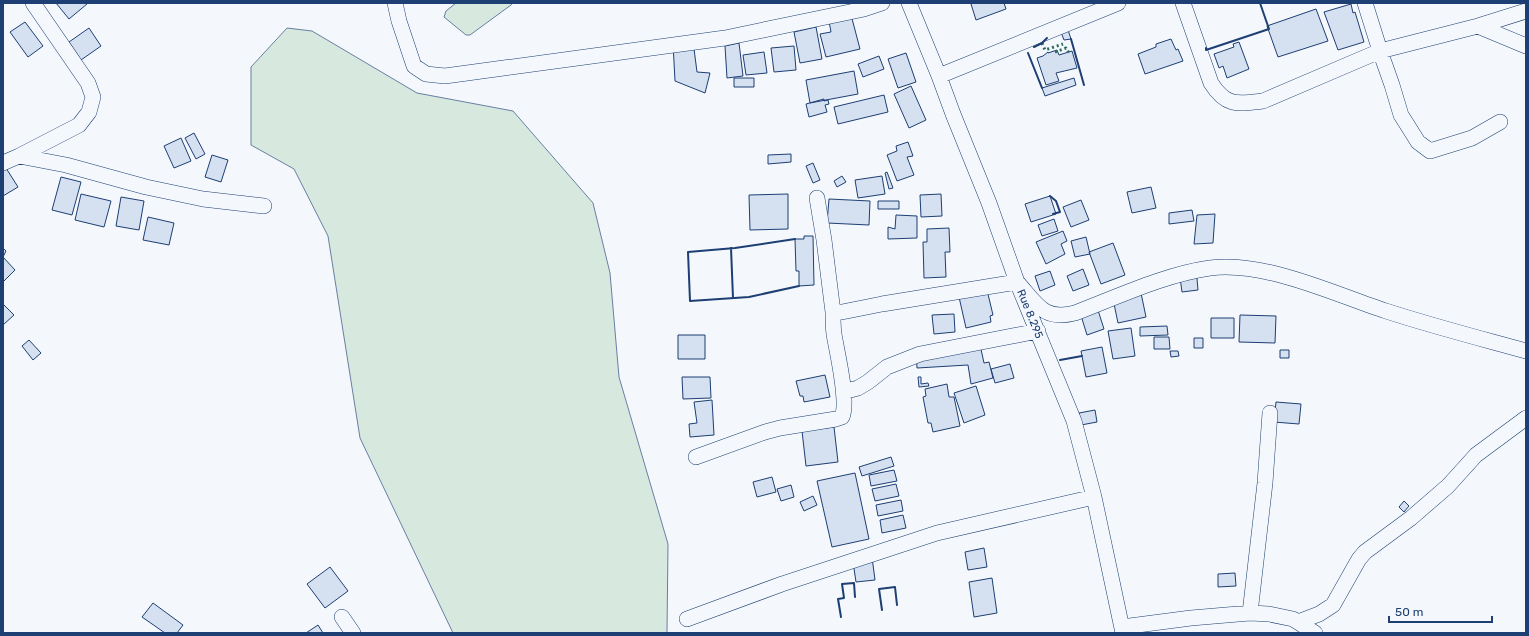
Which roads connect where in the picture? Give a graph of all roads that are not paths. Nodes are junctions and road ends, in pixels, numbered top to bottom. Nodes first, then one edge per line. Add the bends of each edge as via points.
1 (33, 3) edge
2 (395, 3) edge
3 (882, 3) edge
4 (909, 3) edge
5 (1118, 3) edge
6 (1183, 3) edge
7 (1365, 3) edge
8 (1526, 11) edge
9 (1478, 26) junction
10 (1526, 46) edge
11 (1380, 51) junction
12 (939, 76) junction
13 (1500, 122) dead end
14 (19, 156) junction
15 (3, 163) edge
16 (817, 198) dead end
17 (264, 206) dead end
18 (1017, 282) junction
19 (833, 312) junction
20 (1038, 331) junction
21 (1526, 351) edge
22 (843, 392) junction
23 (1270, 413) dead end
24 (1526, 418) edge
25 (696, 457) dead end
26 (1094, 497) junction
27 (1250, 613) junction
28 (342, 617) dead end
29 (687, 619) dead end
30 (1298, 622) junction
31 (1123, 630) edge
32 (353, 633) edge
33 (1315, 633) edge

1 - 14 street via 88,83 93,97 89,112 79,125
2 - 3 street via 414,66 426,74 445,76 725,38
4 - 12 street, Rue 8.295
5 - 12 street
6 - 11 street via 1211,83 1218,94 1230,101 1244,103 1263,100
7 - 11 street
8 - 9 street
9 - 10 street
9 - 11 street
11 - 13 street via 1401,115 1418,142 1430,151 1472,138
12 - 18 street, Rue 8.295 via 989,202
14 - 15 street
14 - 17 street via 203,199
16 - 19 street
18 - 19 street
18 - 20 street, Rue 8.295
18 - 21 street via 1044,311 1063,316 1182,273 1212,268 1247,268 1284,276 1386,311
19 - 22 street
20 - 22 street via 920,354 887,367 858,388
20 - 26 street, Rue 8.295 via 1074,421
22 - 25 street via 842,417 765,432
23 - 27 street
24 - 30 street via 1476,455 1442,491 1365,552 1333,605
26 - 29 street via 937,533 782,584
26 - 31 street, Rue 8.295
27 - 30 street via 1269,614
27 - 31 street via 1191,618
28 - 32 street
30 - 33 street

